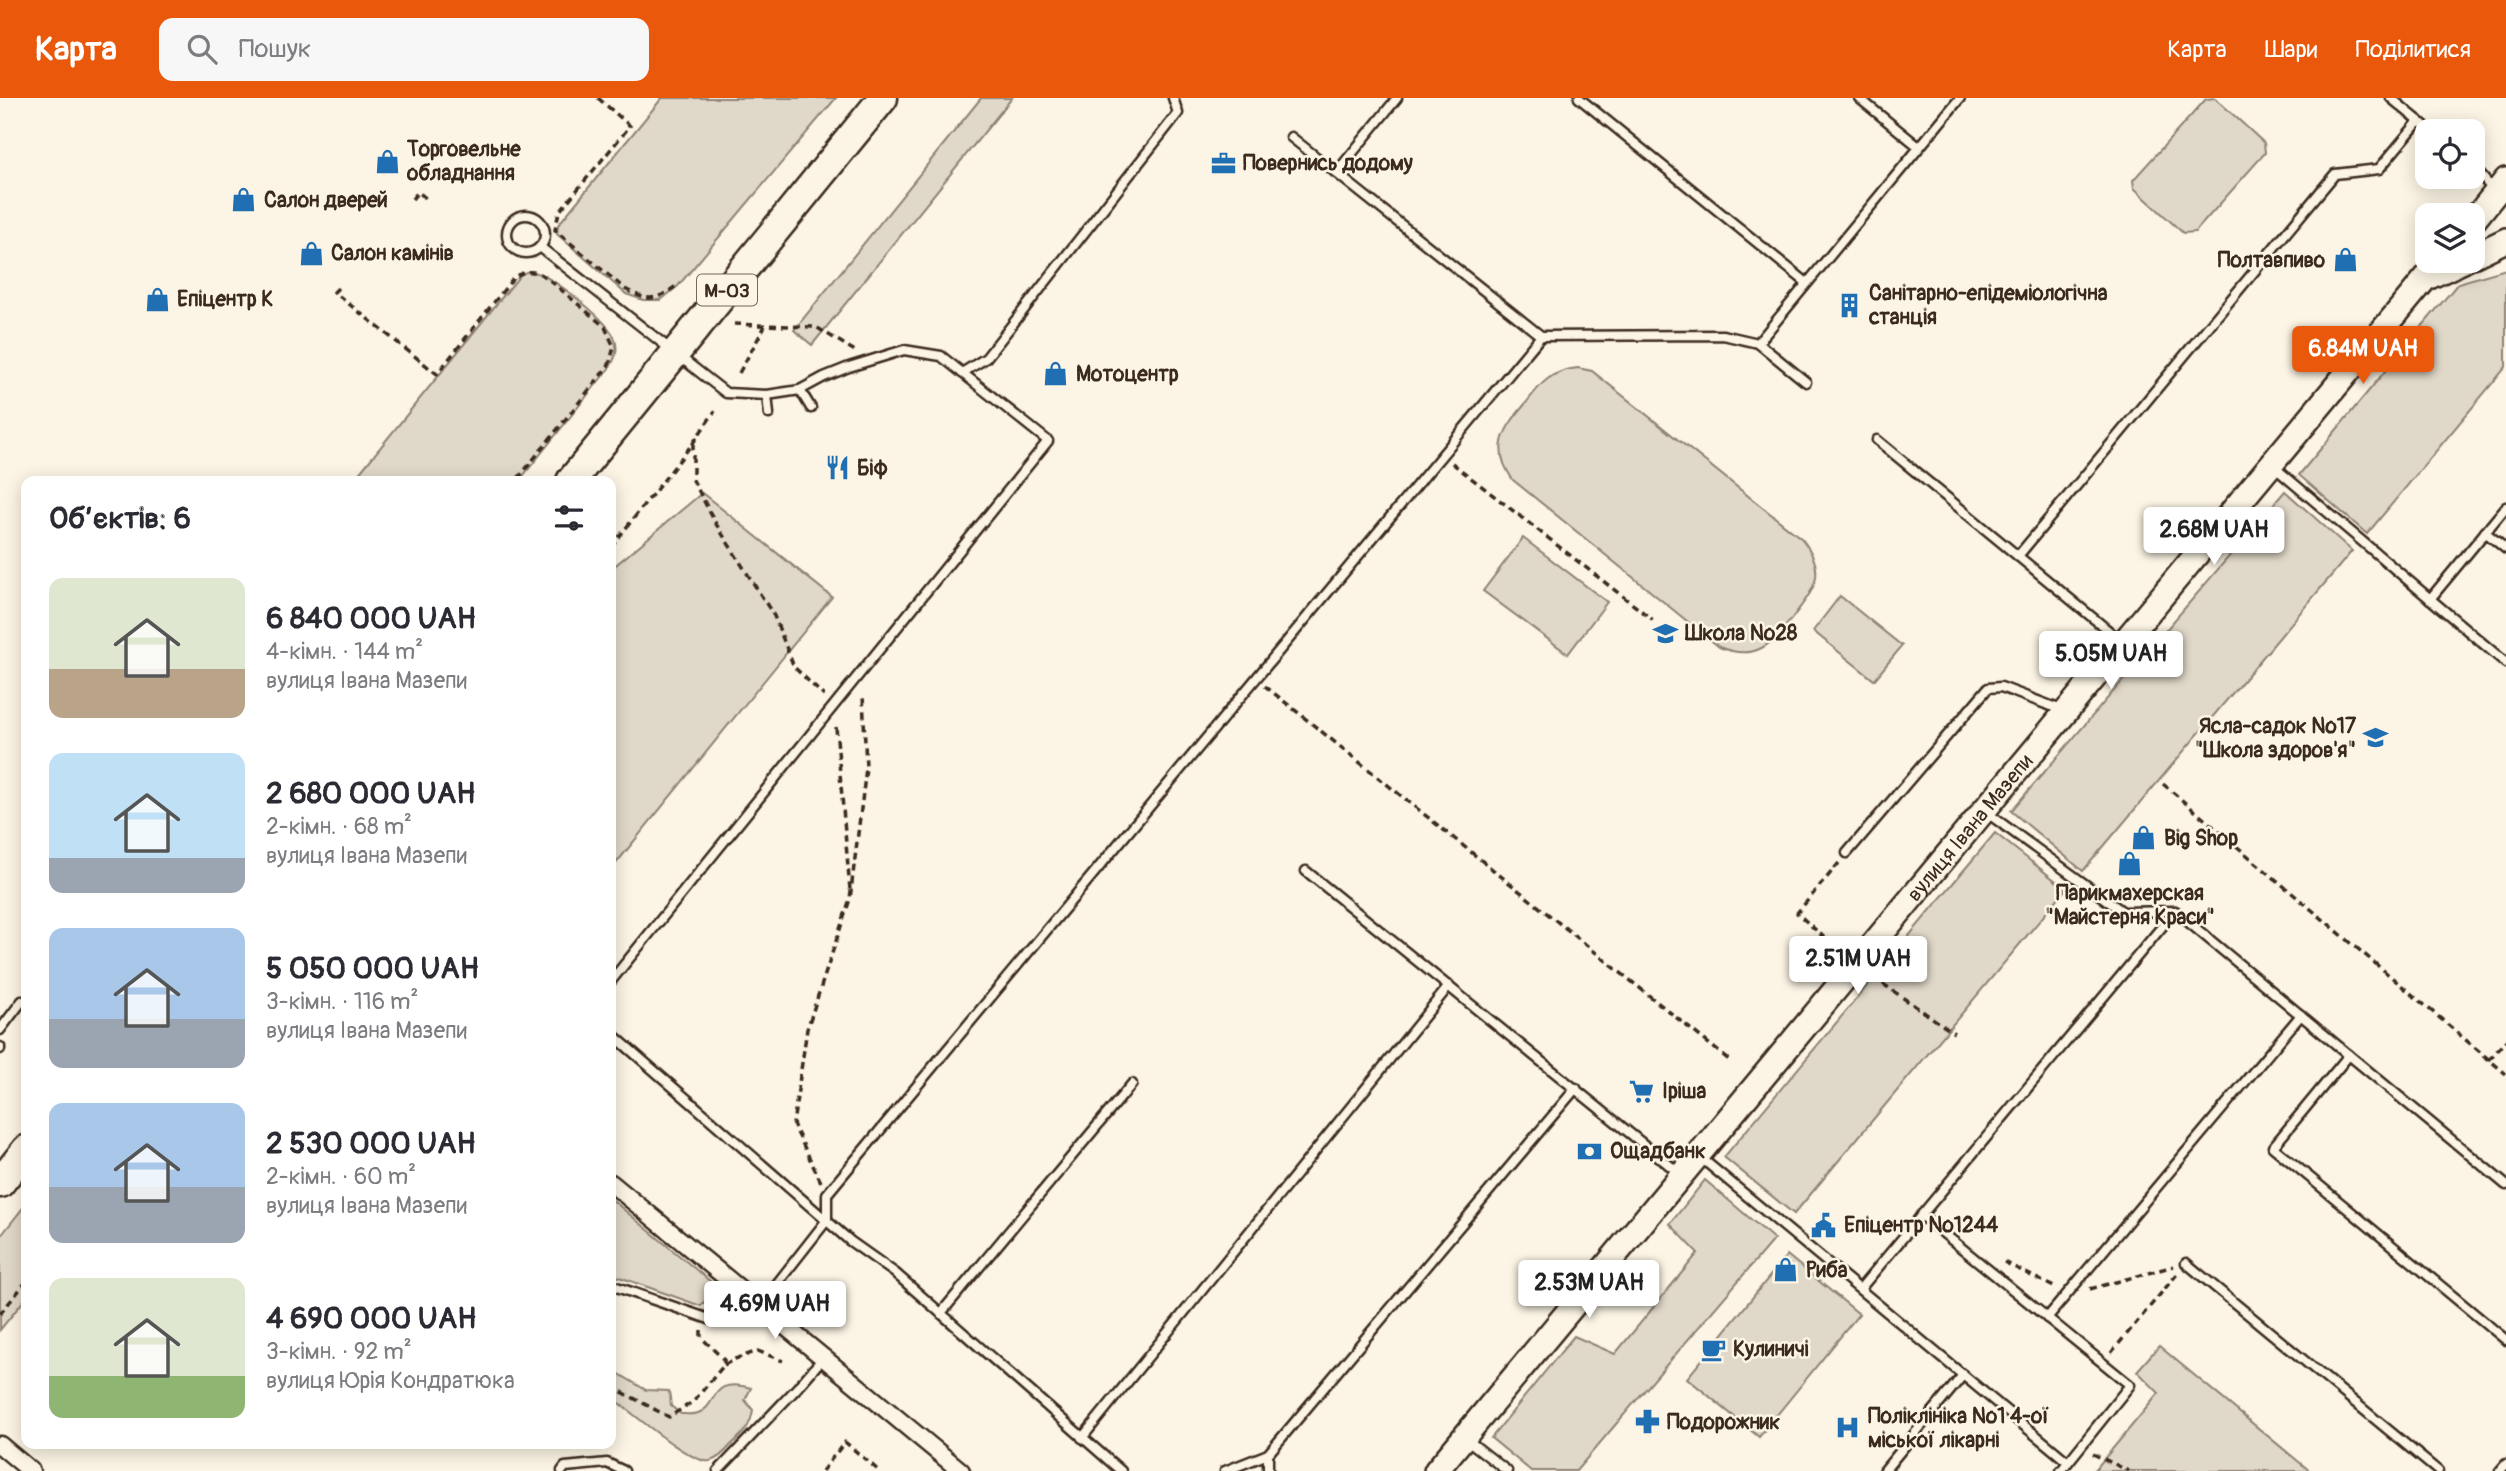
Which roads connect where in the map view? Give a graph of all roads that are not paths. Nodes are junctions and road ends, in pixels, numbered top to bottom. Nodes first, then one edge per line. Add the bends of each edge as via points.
1 (883, 98) edge
2 (1173, 98) edge
3 (1397, 98) edge
4 (1579, 98) edge
5 (1859, 98) edge
6 (1960, 98) edge
7 (2391, 98) edge
8 (2417, 119) edge
9 (2415, 126) edge
10 (1291, 137) dead end
11 (1919, 147) junction
12 (1336, 173) junction
13 (2485, 175) edge
14 (2501, 186) edge
15 (2485, 206) edge
16 (2506, 240) edge
17 (540, 247) junction
18 (2485, 250) edge
19 (2429, 273) edge
20 (2438, 273) edge
21 (2423, 280) junction
22 (1807, 284) junction
23 (1541, 336) junction
24 (1758, 342) junction
25 (676, 352) junction
26 (962, 373) junction
27 (1806, 382) dead end
28 (800, 390) junction
29 (767, 395) junction
30 (811, 408) dead end
31 (769, 414) dead end
32 (1877, 440) dead end
33 (2270, 464) junction
34 (574, 476) edge
35 (2506, 507) edge
36 (2485, 532) junction
37 (2506, 550) edge
38 (2018, 556) junction
39 (2430, 599) junction
40 (2123, 642) junction
41 (2506, 663) edge
42 (2065, 712) junction
43 (1984, 810) junction
44 (1847, 853) road end
45 (1306, 871) dead end
46 (2175, 911) junction
47 (616, 975) edge
48 (1449, 986) junction
49 (21, 1002) edge
50 (2301, 1016) junction
51 (0, 1030) edge
52 (616, 1036) edge
53 (2349, 1055) junction
54 (1132, 1084) dead end
55 (1576, 1088) junction
56 (1698, 1155) junction
57 (21, 1156) edge
58 (1681, 1175) junction
59 (0, 1183) edge
60 (2506, 1185) edge
61 (616, 1188) edge
62 (1921, 1215) junction
63 (827, 1220) junction
64 (2186, 1263) road end
65 (616, 1287) edge
66 (739, 1289) junction
67 (1860, 1289) junction
68 (761, 1304) junction
69 (941, 1313) junction
70 (2047, 1318) junction
71 (2506, 1340) edge
72 (823, 1358) junction
73 (1963, 1375) junction
74 (1082, 1437) junction
75 (1464, 1437) junction
76 (0, 1445) edge
77 (1268, 1454) junction
78 (2068, 1462) junction
79 (2506, 1464) edge
80 (32, 1471) edge
81 (562, 1471) edge
82 (624, 1471) edge
83 (718, 1471) edge
84 (961, 1471) edge
85 (1121, 1471) edge
86 (1225, 1471) edge
87 (1268, 1471) edge
88 (1436, 1471) edge
89 (1507, 1471) edge
90 (1884, 1471) edge
91 (2060, 1471) edge
92 (2438, 1471) edge
93 (2500, 1471) edge

1 - 25 highway, М-03
2 - 26 lane via 1178,113 986,358
3 - 12 lane
4 - 22 lane
5 - 11 lane
6 - 11 lane
7 - 8 lane
9 - 38 lane via 2379,169 2335,174
10 - 12 lane
11 - 22 lane
12 - 23 lane
13 - 14 lane
14 - 15 main road
16 - 18 main road
17 - 17 lane via 545,234 540,221 528,215 512,220 507,231 512,247 526,253
17 - 25 lane
19 - 21 main road, вулиця Івана Мазепи
20 - 21 main road, вулиця Івана Мазепи
21 - 33 main road, вулиця Івана Мазепи
22 - 24 lane
23 - 24 lane via 1723,335
23 - 63 lane via 827,1194
24 - 27 lane
25 - 29 lane via 726,393
25 - 34 highway, М-03
26 - 28 lane via 941,356 904,350 824,377
26 - 47 lane via 1048,441
28 - 29 lane
28 - 30 lane
29 - 31 lane
32 - 38 lane
33 - 39 lane
33 - 40 main road, вулиця Івана Мазепи
35 - 36 lane
36 - 37 lane
36 - 39 lane
38 - 40 lane
39 - 41 lane
40 - 42 main road, вулиця Івана Мазепи
42 - 43 main road, вулиця Івана Мазепи
42 - 44 lane via 2001,687 1988,688
43 - 46 lane via 2123,912
43 - 56 main road, вулиця Івана Мазепи
45 - 48 lane
46 - 50 lane
46 - 62 lane
48 - 55 lane
48 - 74 lane
49 - 51 lane
50 - 53 lane
50 - 70 lane
52 - 63 lane
53 - 60 lane
53 - 71 lane via 2273,1147
54 - 69 lane
55 - 58 lane
55 - 77 lane
56 - 58 main road, вулиця Івана Мазепи
56 - 67 lane
57 - 59 highway
58 - 75 main road, вулиця Івана Мазепи
61 - 66 street
62 - 67 lane
62 - 70 lane
63 - 68 lane
63 - 69 lane
64 - 92 lane
65 - 66 lane via 712,1320
66 - 68 street
67 - 73 lane
68 - 72 street
69 - 74 lane
70 - 78 lane via 2130,1385
72 - 83 lane
72 - 84 street
73 - 78 lane
73 - 90 lane
74 - 85 lane
75 - 88 main road, вулиця Івана Мазепи
75 - 89 lane
76 - 80 street
77 - 86 lane
77 - 87 lane
78 - 91 lane
79 - 93 lane
81 - 82 lane via 607,1463

